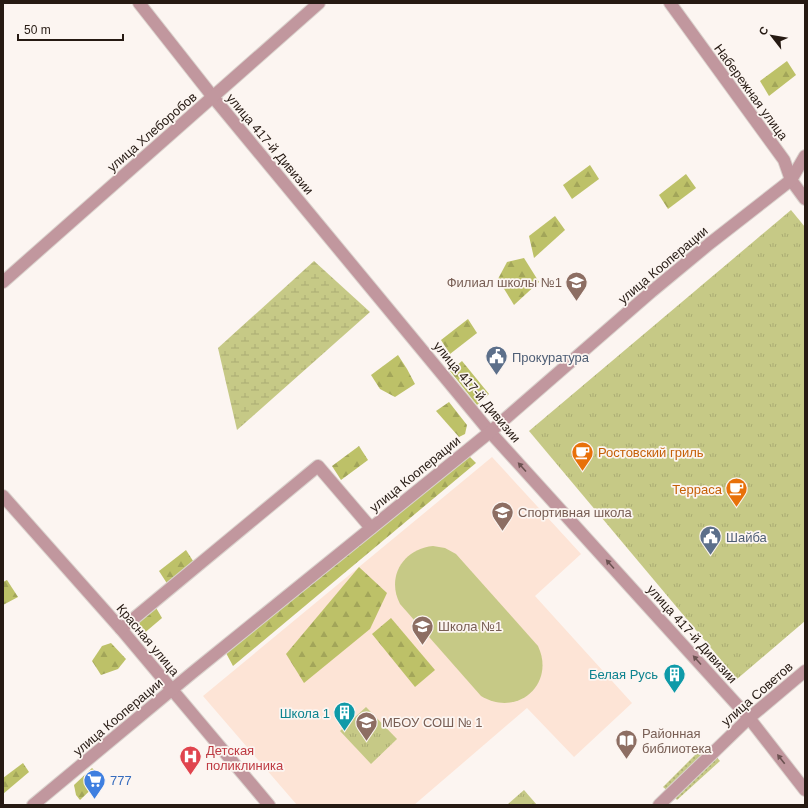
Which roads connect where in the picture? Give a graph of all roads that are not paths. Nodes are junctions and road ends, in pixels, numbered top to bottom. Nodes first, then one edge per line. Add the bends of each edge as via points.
1 (139, 3) edge
2 (319, 3) edge
3 (670, 3) edge
4 (213, 97) junction
5 (805, 156) edge
6 (791, 180) junction
7 (805, 199) edge
8 (3, 282) edge
9 (490, 432) junction
10 (3, 496) edge
11 (371, 528) junction
12 (121, 629) junction
13 (805, 671) edge
14 (172, 690) junction
15 (749, 718) junction
16 (805, 790) edge
17 (33, 805) edge
18 (269, 805) edge
19 (659, 805) edge

1 - 4 street, улица 417-й Дивизии
2 - 4 street, улица Хлеборобов
3 - 6 street, Набережная улица via 784,160
4 - 8 street, улица Хлеборобов
4 - 9 street, улица 417-й Дивизии
5 - 6 street, улица Кооперации
6 - 7 street, Набережная улица
6 - 9 street, улица Кооперации via 651,292
9 - 11 street, улица Кооперации
15 -> 9 street, улица 417-й Дивизии
10 - 12 street, Красная улица
11 - 12 street via 318,466
11 - 14 street, улица Кооперации
12 - 14 street, Красная улица
13 - 15 street, улица Советов
14 - 17 street, улица Кооперации
14 - 18 street, Красная улица
16 -> 15 street, улица 417-й Дивизии
15 - 19 street, улица Советов

